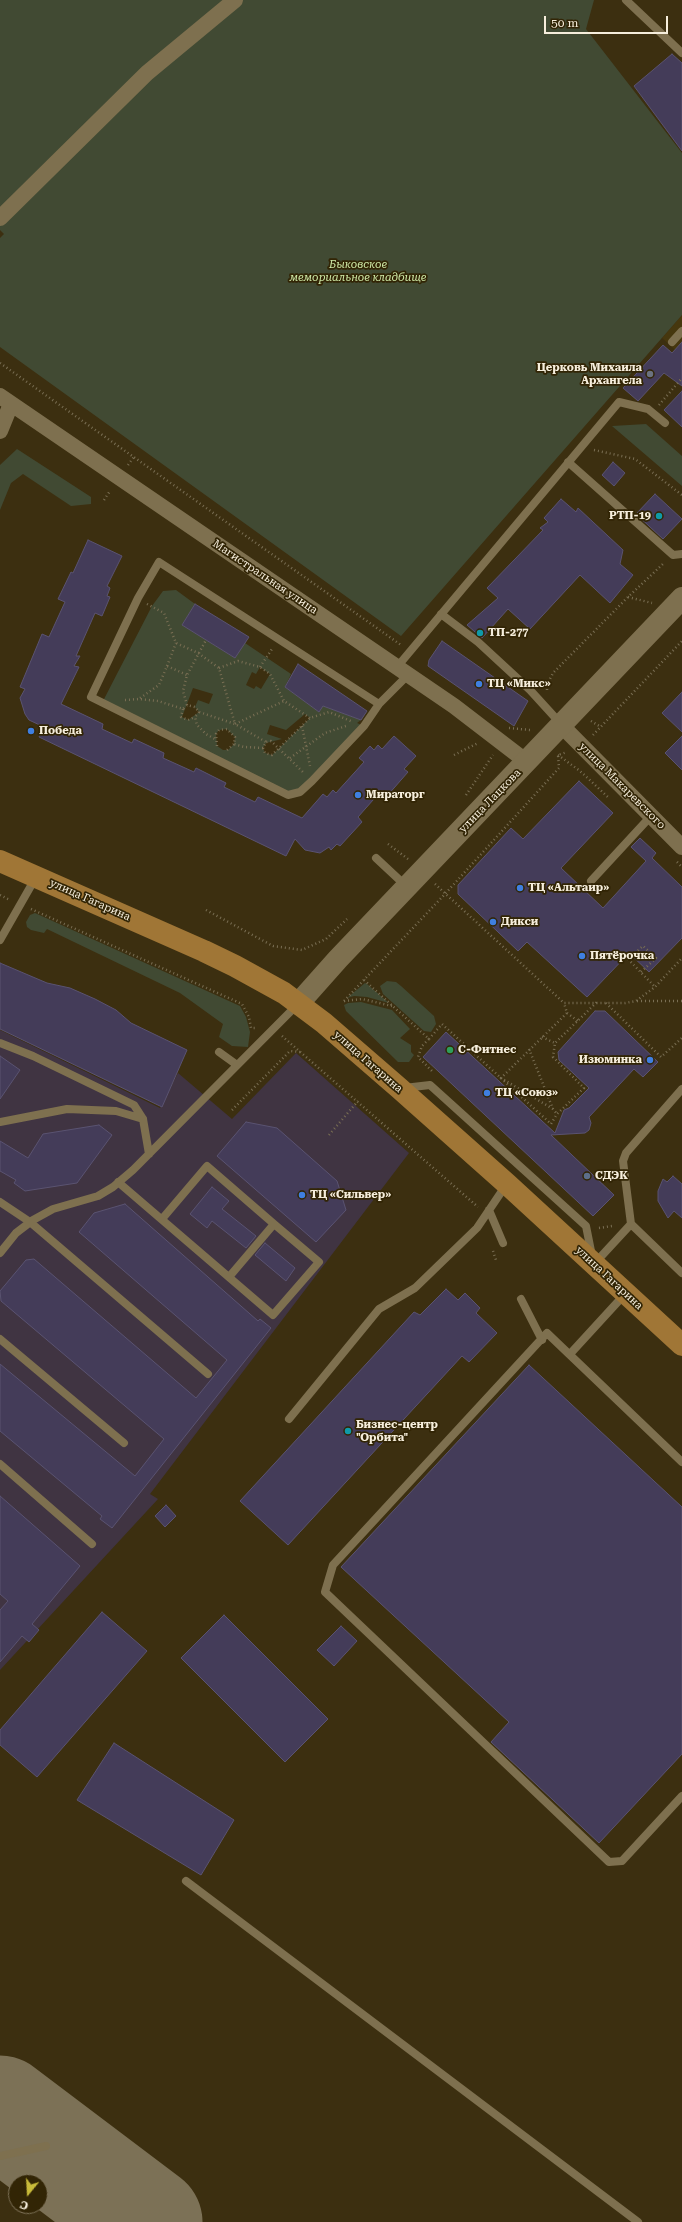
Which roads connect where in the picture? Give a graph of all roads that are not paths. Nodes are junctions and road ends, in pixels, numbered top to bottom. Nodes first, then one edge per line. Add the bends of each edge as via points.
1 (234, 0) edge
2 (626, 0) edge
3 (682, 53) edge
4 (0, 218) edge
5 (682, 331) edge
6 (672, 342) dead end
7 (5, 400) edge
8 (665, 423) dead end
9 (0, 431) edge
10 (568, 462) junction
11 (682, 554) edge
12 (682, 598) edge
13 (441, 614) junction
14 (402, 671) junction
15 (379, 704) junction
16 (562, 726) junction
17 (527, 762) junction
18 (651, 816) junction
19 (682, 847) edge
20 (376, 858) dead end
21 (0, 861) edge
22 (36, 876) junction
23 (400, 880) junction
24 (591, 881) dead end
25 (0, 940) edge
26 (298, 1004) junction
27 (0, 1043) edge
28 (219, 1052) dead end
29 (237, 1065) junction
30 (399, 1088) junction
31 (682, 1089) edge
32 (143, 1119) junction
33 (0, 1122) edge
34 (149, 1154) junction
35 (118, 1182) junction
36 (506, 1184) junction
37 (0, 1202) edge
38 (489, 1210) junction
39 (162, 1219) junction
40 (30, 1222) junction
41 (274, 1224) junction
42 (631, 1224) junction
43 (503, 1243) dead end
44 (0, 1253) edge
45 (594, 1264) junction
46 (682, 1273) edge
47 (229, 1277) junction
48 (626, 1294) junction
49 (521, 1299) dead end
50 (0, 1338) edge
51 (542, 1340) junction
52 (682, 1345) edge
53 (570, 1354) junction
54 (208, 1374) dead end
55 (289, 1419) dead end
56 (124, 1443) dead end
57 (682, 1462) edge
58 (0, 1464) edge
59 (92, 1544) dead end
60 (682, 1796) edge
61 (186, 1881) dead end
62 (46, 2146) dead end
63 (0, 2156) edge
64 (638, 2222) edge

1 - 4 street via 147,73
2 - 3 lane
5 - 6 lane
7 - 9 street
7 - 14 street, Магистральная улица
8 - 10 lane via 648,409 619,402
10 - 11 lane via 673,555
10 - 13 lane
12 - 16 street, улица Лацкова
13 - 14 lane via 410,651
13 - 16 lane via 478,642 530,690
14 - 15 lane
14 - 17 street, Магистральная улица via 487,739
15 - 15 lane via 159,562 138,598 91,697 288,795 300,792 312,781 364,726
16 - 17 street, улица Лацкова
16 - 18 street, улица Макаревского
17 - 23 street, улица Лацкова
18 - 19 street, улица Макаревского
18 - 24 lane
20 - 23 lane
21 - 22 main road, улица Гагарина
22 - 25 lane
22 - 26 main road, улица Гагарина via 235,966
23 - 26 street, улица Лацкова
26 - 29 lane
26 - 30 main road, улица Гагарина via 324,1023
27 - 32 lane via 120,1097 134,1105
28 - 29 lane
29 - 34 lane
30 - 36 main road, улица Гагарина
30 - 45 lane via 430,1085 436,1090 586,1226
31 - 42 lane via 626,1153 623,1161
32 - 33 lane via 116,1111 67,1109
32 - 34 lane
34 - 35 lane
35 - 39 lane
35 - 40 lane via 98,1196 53,1209
36 - 38 lane
36 - 45 main road, улица Гагарина
37 - 40 lane
38 - 43 lane
38 - 55 lane via 477,1228 415,1288 379,1309
39 - 41 lane via 207,1166
39 - 47 lane
40 - 44 lane via 16,1233
40 - 54 lane
41 - 47 lane
41 - 47 lane via 319,1262 304,1280 273,1315
42 - 45 lane
42 - 46 lane
45 - 48 main road, улица Гагарина
48 - 52 main road, улица Гагарина
48 - 53 lane
49 - 51 lane
50 - 56 lane
51 - 53 lane via 547,1333
51 - 60 lane via 333,1565 325,1592 609,1862 622,1861
53 - 57 lane
58 - 59 lane
61 - 64 lane
62 - 63 lane

